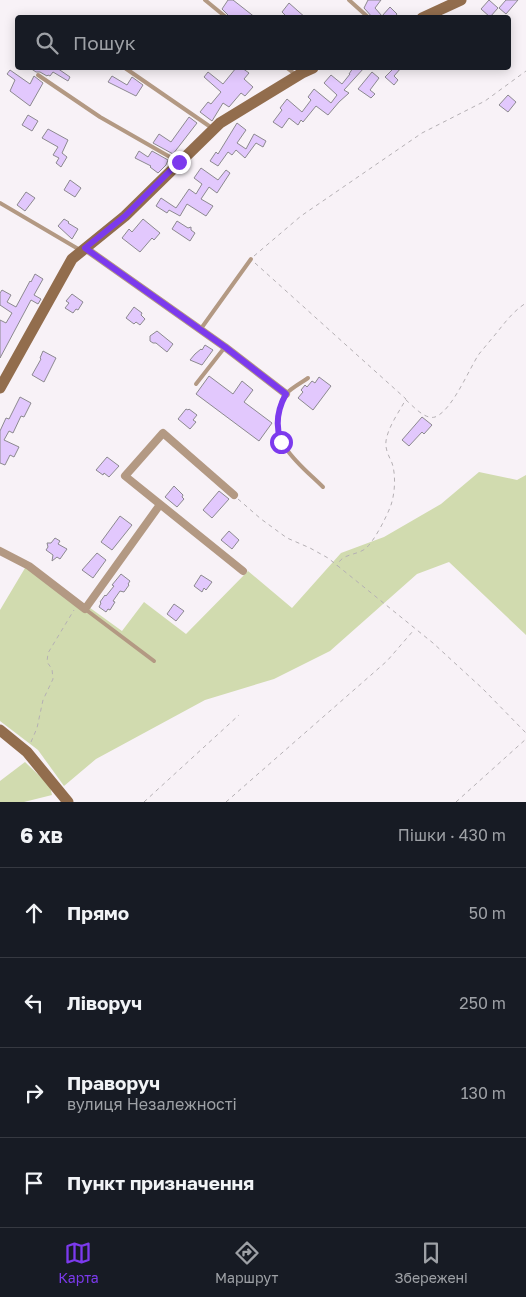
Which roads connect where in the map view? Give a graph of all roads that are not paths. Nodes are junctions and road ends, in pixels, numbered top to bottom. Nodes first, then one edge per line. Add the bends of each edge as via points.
1 (205, 0) edge
2 (349, 0) edge
3 (461, 0) edge
4 (223, 15) edge
5 (366, 15) edge
6 (428, 15) edge
7 (128, 70) edge
8 (290, 70) edge
9 (309, 70) edge
10 (38, 75) dead end
11 (297, 76) junction
12 (213, 129) junction
13 (179, 162) junction
14 (0, 203) edge
15 (84, 250) junction
16 (251, 259) road end
17 (200, 330) junction
18 (225, 347) junction
19 (308, 378) dead end
20 (196, 384) dead end
21 (0, 388) edge
22 (286, 394) junction
23 (323, 487) dead end
24 (234, 495) road end
25 (159, 506) junction
26 (0, 551) edge
27 (243, 572) dead end
28 (85, 609) junction
29 (154, 661) dead end
30 (0, 730) edge
31 (68, 802) edge

1 - 4 lane
2 - 5 lane
3 - 6 street
7 - 12 lane
8 - 11 lane
9 - 11 street
10 - 13 lane via 100,117
11 - 12 street
12 - 13 street
13 - 15 street via 125,216
14 - 15 lane
15 - 17 street
15 - 21 street via 72,259
16 - 17 lane
17 - 18 street
18 - 20 lane
18 - 22 street
19 - 22 lane
22 - 23 lane via 277,421 277,432 281,442
24 - 25 street via 163,433 125,476
25 - 27 street
25 - 28 street
26 - 28 street via 29,566
28 - 29 lane
30 - 31 street via 26,752

